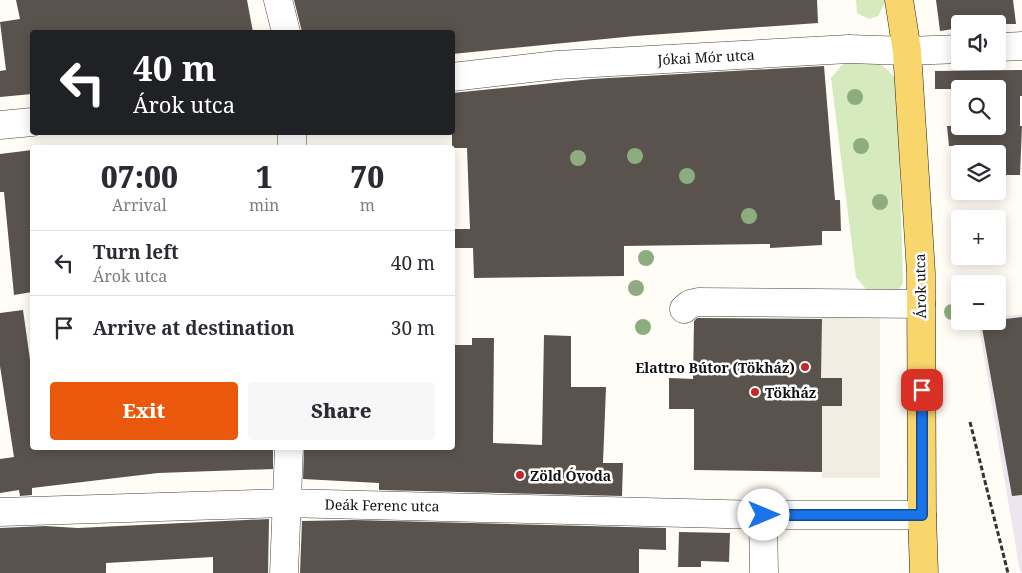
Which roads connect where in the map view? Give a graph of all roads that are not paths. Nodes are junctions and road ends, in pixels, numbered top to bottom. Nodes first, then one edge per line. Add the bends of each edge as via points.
1 (278, 0) edge
2 (899, 0) edge
3 (286, 30) edge
4 (1022, 46) edge
5 (1006, 47) edge
6 (951, 49) edge
7 (906, 51) junction
8 (455, 77) edge
9 (30, 122) edge
10 (0, 125) edge
11 (921, 304) junction
12 (684, 308) dead end
13 (289, 450) edge
14 (286, 503) junction
15 (0, 512) edge
16 (764, 515) junction
17 (922, 515) junction
18 (284, 573) edge
19 (764, 573) edge
20 (924, 573) edge

1 - 3 street
2 - 7 main road, Árok utca
4 - 5 street
6 - 7 street, Jókai Mór utca
7 - 8 street, Jókai Mór utca via 849,49 558,65
7 - 11 main road, Árok utca
9 - 10 street
11 - 12 street via 698,302
11 - 17 main road, Árok utca
13 - 14 street
14 - 15 street, Deák Ferenc utca
14 - 16 street, Deák Ferenc utca
14 - 18 street
16 - 17 street, Deák Ferenc utca
16 - 19 street
17 - 20 main road, Árok utca

